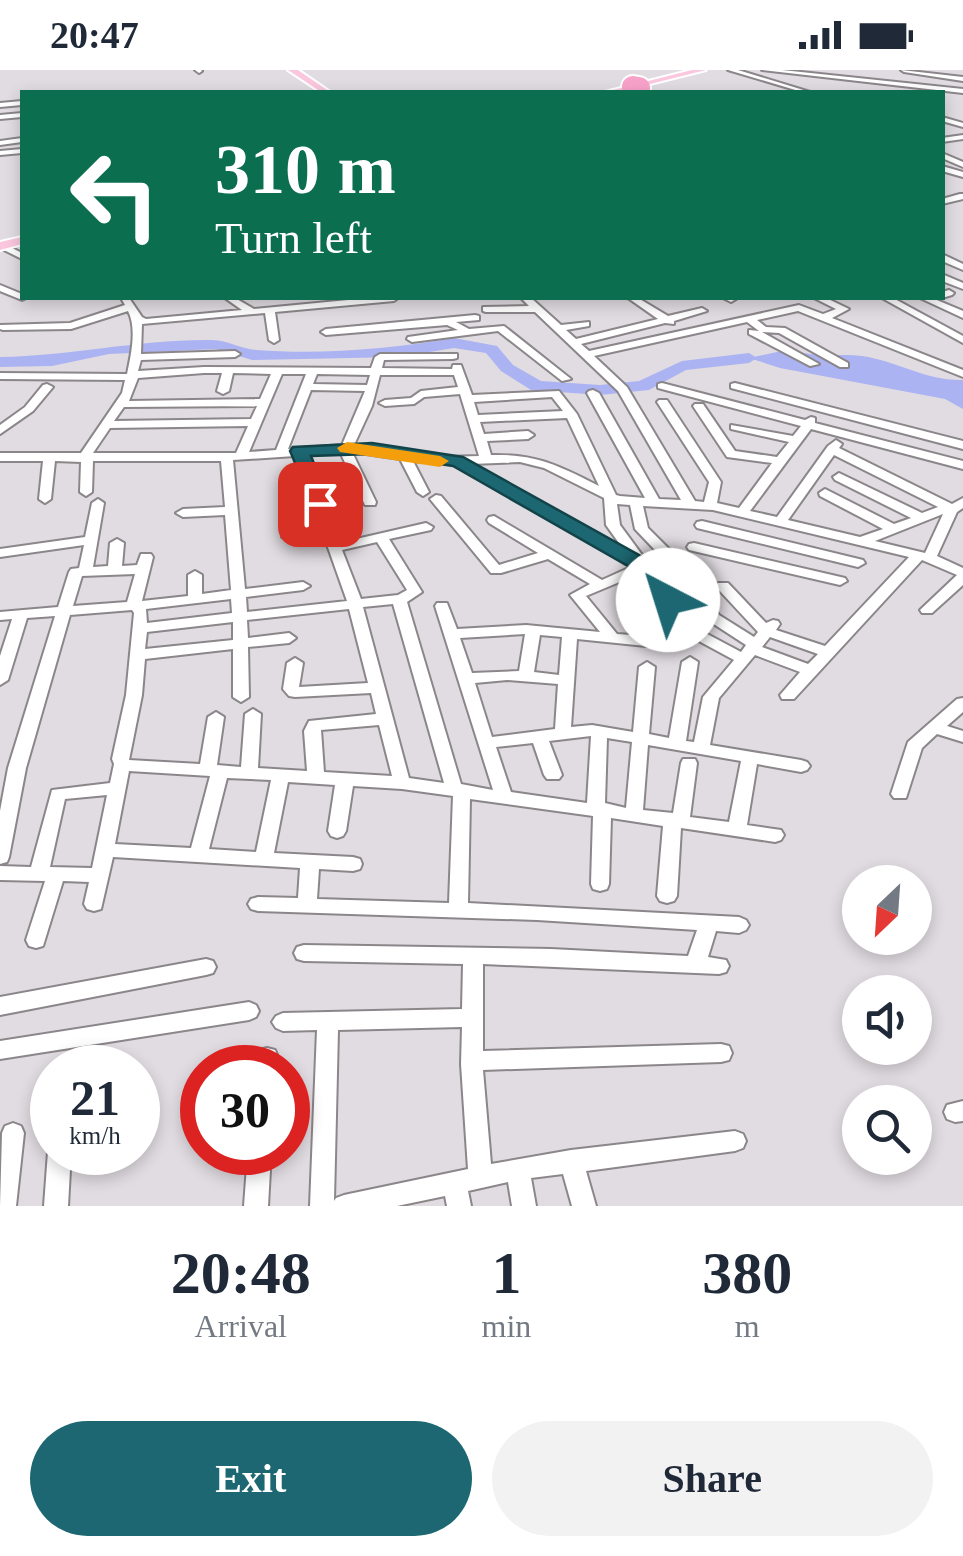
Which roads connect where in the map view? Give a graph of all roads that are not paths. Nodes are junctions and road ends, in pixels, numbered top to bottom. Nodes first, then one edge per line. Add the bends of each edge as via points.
1 (292, 70) edge
2 (702, 70) edge
3 (711, 70) edge
4 (731, 70) edge
5 (765, 70) edge
6 (904, 70) edge
7 (952, 70) edge
8 (940, 76) junction
9 (838, 77) junction
10 (963, 79) edge
11 (916, 86) junction
12 (636, 87) junction
13 (323, 90) edge
14 (620, 90) edge
15 (628, 90) edge
16 (800, 90) edge
17 (881, 90) edge
18 (963, 91) edge
19 (232, 300) edge
20 (392, 300) edge
21 (528, 300) edge
22 (635, 300) edge
23 (824, 300) edge
24 (845, 300) edge
25 (891, 300) edge
26 (932, 300) edge
27 (328, 301) edge
28 (128, 302) edge
29 (834, 304) junction
30 (486, 309) dead end
31 (536, 309) junction
32 (270, 311) junction
33 (702, 311) dead end
34 (253, 312) junction
35 (962, 314) edge
36 (137, 318) junction
37 (476, 318) dead end
38 (823, 318) junction
39 (668, 320) junction
40 (744, 320) junction
41 (933, 323) junction
42 (401, 324) junction
43 (585, 324) dead end
44 (3, 328) dead end
45 (562, 328) junction
46 (468, 331) junction
47 (326, 332) dead end
48 (685, 332) junction
49 (412, 338) junction
50 (274, 340) dead end
51 (963, 340) edge
52 (578, 342) junction
53 (135, 350) junction
54 (236, 354) dead end
55 (590, 354) junction
56 (416, 356) junction
57 (267, 358) dead end
58 (963, 359) edge
59 (814, 364) dead end
60 (844, 365) dead end
61 (946, 367) junction
62 (1, 370) edge
63 (228, 370) junction
64 (262, 370) junction
65 (278, 370) junction
66 (313, 371) junction
67 (376, 372) junction
68 (458, 372) junction
69 (963, 374) edge
70 (134, 376) junction
71 (566, 380) dead end
72 (662, 386) dead end
73 (735, 386) dead end
74 (46, 387) dead end
75 (307, 388) junction
76 (371, 388) junction
77 (224, 391) dead end
78 (466, 394) junction
79 (593, 394) dead end
80 (265, 402) junction
81 (663, 402) dead end
82 (384, 403) dead end
83 (122, 404) junction
84 (700, 406) dead end
85 (820, 408) junction
86 (571, 414) junction
87 (474, 419) junction
88 (256, 422) junction
89 (808, 424) junction
90 (108, 425) junction
91 (735, 428) dead end
92 (0, 430) edge
93 (844, 433) junction
94 (528, 435) dead end
95 (480, 438) junction
96 (797, 440) junction
97 (963, 446) edge
98 (345, 448) junction
99 (832, 449) junction
100 (299, 451) junction
101 (281, 452) junction
102 (404, 454) junction
103 (234, 456) junction
104 (0, 457) edge
105 (486, 458) junction
106 (48, 459) junction
107 (85, 459) junction
108 (457, 461) junction
109 (781, 462) junction
110 (963, 465) edge
111 (600, 473) junction
112 (839, 477) dead end
113 (572, 478) junction
114 (86, 492) dead end
115 (825, 493) dead end
116 (45, 498) dead end
117 (611, 498) junction
118 (370, 502) dead end
119 (636, 502) junction
120 (654, 502) junction
121 (98, 504) dead end
122 (690, 504) junction
123 (710, 506) junction
124 (955, 506) edge
125 (232, 511) junction
126 (183, 513) dead end
127 (742, 513) junction
128 (922, 518) junction
129 (494, 520) dead end
130 (780, 522) junction
131 (702, 525) dead end
132 (426, 527) dead end
133 (894, 529) junction
134 (331, 531) junction
135 (381, 537) junction
136 (289, 538) dead end
137 (757, 538) junction
138 (90, 540) junction
139 (117, 543) dead end
140 (868, 543) junction
141 (694, 547) dead end
142 (338, 548) junction
143 (0, 553) edge
144 (549, 554) junction
145 (924, 557) junction
146 (748, 558) junction
147 (858, 563) junction
148 (646, 568) junction
149 (115, 569) junction
150 (86, 570) junction
151 (195, 575) dead end
152 (963, 575) edge
153 (599, 584) junction
154 (304, 586) dead end
155 (724, 586) dead end
156 (238, 593) junction
157 (400, 598) junction
158 (194, 599) junction
159 (355, 603) junction
160 (136, 606) junction
161 (442, 606) dead end
162 (927, 610) dead end
163 (62, 612) junction
164 (21, 614) junction
165 (0, 616) edge
166 (240, 617) junction
167 (140, 628) junction
168 (533, 630) junction
169 (570, 633) junction
170 (451, 634) junction
171 (289, 638) dead end
172 (612, 638) junction
173 (646, 640) dead end
174 (758, 641) junction
175 (240, 643) junction
176 (827, 652) junction
177 (137, 655) junction
178 (690, 662) dead end
179 (295, 663) dead end
180 (647, 667) dead end
181 (810, 671) junction
182 (526, 676) junction
183 (465, 679) junction
184 (0, 680) edge
185 (565, 680) junction
186 (377, 688) junction
187 (788, 695) dead end
188 (241, 696) dead end
189 (963, 703) edge
190 (253, 714) dead end
191 (216, 717) dead end
192 (385, 718) junction
193 (935, 728) junction
194 (563, 731) junction
195 (599, 731) junction
196 (539, 735) junction
197 (641, 736) junction
198 (963, 737) edge
199 (677, 742) junction
200 (486, 743) junction
201 (701, 747) junction
202 (750, 756) junction
203 (690, 763) dead end
204 (122, 764) junction
205 (801, 766) dead end
206 (214, 770) junction
207 (250, 772) junction
208 (280, 774) junction
209 (553, 776) dead end
210 (316, 777) junction
211 (346, 779) junction
212 (402, 783) junction
213 (117, 788) junction
214 (458, 790) junction
215 (900, 794) dead end
216 (503, 796) junction
217 (599, 808) junction
218 (634, 813) junction
219 (677, 820) junction
220 (737, 829) junction
221 (338, 830) dead end
222 (775, 835) dead end
223 (104, 850) junction
224 (198, 855) junction
225 (0, 857) edge
226 (264, 858) junction
227 (310, 861) junction
228 (353, 864) dead end
229 (0, 873) edge
230 (48, 874) junction
231 (100, 875) junction
232 (600, 884) dead end
233 (667, 896) dead end
234 (94, 904) dead end
235 (258, 904) dead end
236 (306, 906) junction
237 (458, 910) junction
238 (709, 923) junction
239 (739, 925) dead end
240 (36, 940) dead end
241 (304, 953) dead end
242 (473, 956) junction
243 (696, 964) junction
244 (719, 966) dead end
245 (206, 967) dead end
246 (0, 1006) edge
247 (249, 1011) dead end
248 (473, 1018) junction
249 (328, 1021) junction
250 (283, 1022) dead end
251 (0, 1050) edge
252 (721, 1052) dead end
253 (472, 1060) junction
254 (13, 1132) dead end
255 (735, 1142) dead end
256 (571, 1161) junction
257 (518, 1169) junction
258 (58, 1175) edge
259 (258, 1175) edge
260 (480, 1177) junction
261 (457, 1194) edge
262 (395, 1200) edge
263 (4, 1206) edge
264 (56, 1206) edge
265 (256, 1206) edge
266 (322, 1206) edge
267 (344, 1206) edge
268 (524, 1206) edge
269 (584, 1206) edge

1 - 13 main road
2 - 12 main road
3 - 12 main road
4 - 16 street
5 - 9 street
6 - 8 street
7 - 8 street
8 - 10 street
8 - 11 street
9 - 11 street
9 - 17 street
11 - 18 street
12 - 14 main road
12 - 15 main road
19 - 34 street
20 - 42 street
21 - 31 street
22 - 39 street
23 - 29 street
24 - 29 street
25 - 41 street
26 - 35 street
27 - 32 street
28 - 36 street
28 - 44 street via 70,326
29 - 38 street via 844,310
30 - 31 street
31 - 45 street
32 - 34 street
32 - 50 street
33 - 39 street
34 - 36 street
35 - 41 street
36 - 53 street
37 - 42 street
38 - 40 street via 796,308
38 - 61 street
39 - 48 street
39 - 52 street
40 - 48 street
40 - 59 street via 754,334
40 - 60 street via 783,331
41 - 51 street
42 - 46 street via 449,322
42 - 47 street
42 - 49 street
43 - 45 street
45 - 52 street
46 - 49 street
46 - 71 street via 500,328
48 - 55 street
49 - 56 street
52 - 55 street
53 - 54 street
53 - 70 street
55 - 122 street via 620,385
56 - 67 street via 382,356
56 - 68 street via 452,353
57 - 64 street
58 - 61 street
61 - 69 street
62 - 70 street
63 - 64 street
63 - 70 street
63 - 77 street
64 - 65 street
65 - 66 street
65 - 80 street
66 - 67 street
66 - 75 street
67 - 68 street
67 - 76 street
68 - 78 street
70 - 83 street
72 - 89 street
73 - 85 street
74 - 92 street
75 - 76 street
75 - 101 street
76 - 98 street
78 - 82 street
78 - 86 street via 554,392
78 - 87 street
79 - 120 street
80 - 83 street
80 - 88 street
81 - 123 street via 715,482
83 - 90 street
84 - 109 street via 731,454
85 - 89 street
85 - 97 street
86 - 87 street
86 - 111 street
87 - 95 street
88 - 90 street
88 - 103 street
89 - 93 street
89 - 96 street
90 - 107 street
91 - 96 street
93 - 99 street
93 - 110 street
94 - 95 street
95 - 105 street
96 - 109 street
98 - 100 street
98 - 102 street
98 - 118 street
99 - 124 street
99 - 130 street
100 - 101 street
100 - 134 street
101 - 103 street
102 - 108 street
102 - 144 street via 430,495 496,570
103 - 107 street
103 - 125 street
104 - 106 street
105 - 108 street
105 - 113 street via 536,461
106 - 107 street
106 - 116 street
107 - 114 street
108 - 148 street
109 - 127 street
111 - 113 street
111 - 117 street
112 - 128 street
113 - 117 street
115 - 133 street
117 - 119 street
117 - 148 street via 613,526
119 - 120 street
119 - 174 street via 638,524 680,567 714,618
120 - 122 street
121 - 138 street
122 - 123 street
123 - 127 street
124 - 128 street
124 - 145 street
125 - 126 street
125 - 156 street
127 - 130 street
128 - 133 street
129 - 144 street
130 - 140 street
131 - 137 street
132 - 135 street
133 - 140 street
134 - 136 street
134 - 142 street
135 - 142 street
135 - 157 street via 415,592
137 - 146 street
137 - 147 street
138 - 143 street
138 - 150 street
139 - 149 street
140 - 145 street
140 - 147 street
141 - 146 street
142 - 159 street
144 - 153 street
145 - 152 street
145 - 176 street
146 - 147 street via 835,585
148 - 153 street
148 - 174 street via 694,636
149 - 150 street
149 - 160 street via 145,563
150 - 163 street via 76,572
151 - 158 street
152 - 162 street
153 - 172 street via 577,596
154 - 156 street
155 - 174 street
156 - 158 street
156 - 166 street
157 - 159 street
157 - 214 street
158 - 160 street
159 - 166 street
159 - 186 street
160 - 163 street
160 - 167 street
161 - 170 street
163 - 164 street
163 - 225 street via 17,768
164 - 165 street
164 - 184 street
166 - 167 street
166 - 175 street
167 - 177 street
168 - 169 street
168 - 170 street
168 - 182 street
169 - 172 street
169 - 185 street
170 - 183 street
171 - 175 street
172 - 173 street
174 - 176 street
174 - 181 street
174 - 201 street via 711,698
175 - 177 street
175 - 188 street
176 - 181 street
177 - 204 street
178 - 199 street
179 - 186 street via 295,692
180 - 197 street
181 - 187 street
182 - 183 street
182 - 185 street
183 - 200 street
185 - 194 street
186 - 192 street
189 - 193 street
190 - 207 street
191 - 206 street
192 - 210 street via 315,725
192 - 212 street
193 - 198 street
193 - 215 street via 914,746
194 - 195 street
194 - 196 street
195 - 197 street
195 - 217 street
196 - 200 street
196 - 209 street
197 - 199 street
197 - 218 street
199 - 201 street
200 - 216 street
201 - 202 street
202 - 205 street
202 - 220 street
203 - 219 street
204 - 206 street
204 - 213 street
206 - 207 street
206 - 224 street
207 - 208 street
208 - 210 street
208 - 226 street
210 - 211 street
211 - 212 street
211 - 221 street
212 - 214 street
213 - 223 street
213 - 230 street via 58,794
214 - 216 street
214 - 237 street
216 - 217 street
217 - 218 street
217 - 232 street
218 - 219 street
219 - 220 street
219 - 233 street
220 - 222 street
223 - 224 street
223 - 231 street
224 - 226 street
226 - 227 street
227 - 228 street
227 - 236 street
229 - 230 street
230 - 231 street
230 - 240 street
231 - 234 street
235 - 236 street
236 - 237 street
237 - 238 street
238 - 239 street
238 - 243 street
241 - 242 street
242 - 243 street
242 - 248 street
243 - 244 street
245 - 246 street
247 - 251 street
248 - 249 street
248 - 253 street
249 - 250 street
249 - 266 street
252 - 253 street
253 - 260 street
254 - 263 street
255 - 256 street
256 - 257 street
256 - 269 street
257 - 260 street
257 - 268 street
258 - 264 street
259 - 265 street
260 - 261 street
261 - 262 street
262 - 267 street

